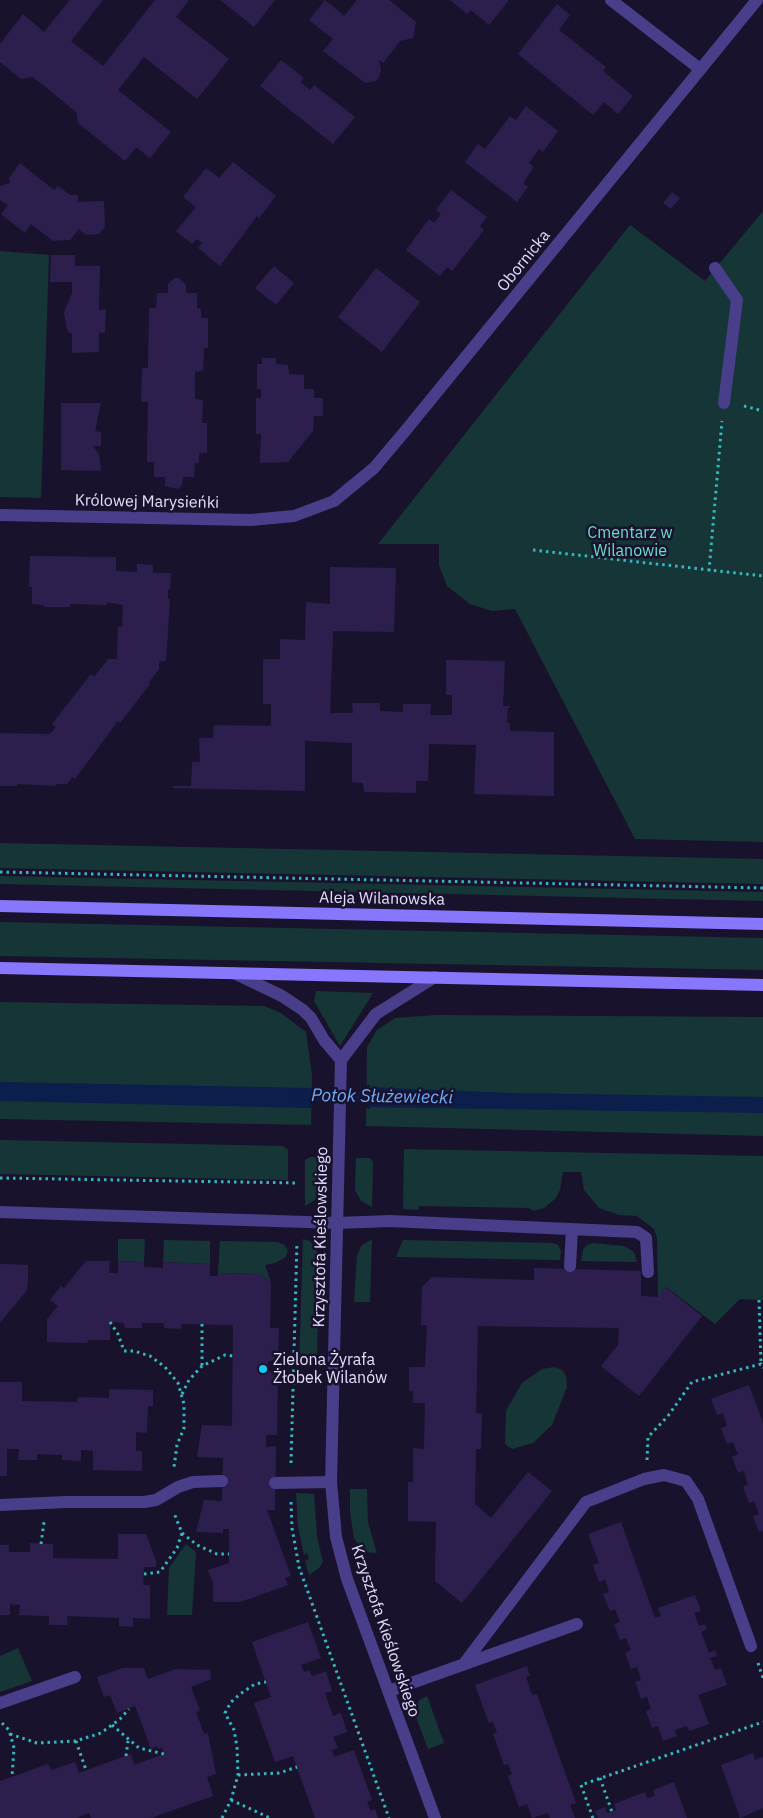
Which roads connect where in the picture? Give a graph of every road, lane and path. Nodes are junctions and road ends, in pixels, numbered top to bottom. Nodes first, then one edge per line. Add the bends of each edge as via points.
1 (611, 0) edge
2 (757, 0) edge
3 (700, 69) junction
4 (715, 268) dead end
5 (724, 403) joint
6 (0, 515) edge
7 (294, 516) joint
8 (533, 550) dead end
9 (709, 571) junction
10 (763, 576) edge
11 (0, 872) edge
12 (763, 888) edge
13 (0, 906) edge
14 (763, 924) edge
15 (0, 968) edge
16 (234, 973) junction
17 (435, 977) junction
18 (763, 985) edge
19 (340, 1060) junction
20 (0, 1178) edge
21 (298, 1183) dead end
22 (0, 1212) edge
23 (337, 1223) junction
24 (572, 1229) junction
25 (570, 1266) dead end
26 (648, 1272) dead end
27 (759, 1300) dead end
28 (110, 1322) dead end
29 (202, 1324) dead end
30 (232, 1356) dead end
31 (202, 1366) junction
32 (762, 1366) edge
33 (182, 1394) junction
34 (646, 1479) junction
35 (222, 1481) dead end
36 (331, 1482) junction
37 (276, 1483) dead end
38 (178, 1487) junction
39 (167, 1493) junction
40 (0, 1505) edge
41 (182, 1533) junction
42 (229, 1554) dead end
43 (144, 1574) dead end
44 (577, 1624) dead end
45 (751, 1646) dead end
46 (463, 1665) junction
47 (75, 1677) dead end
48 (266, 1682) dead end
49 (388, 1691) junction
50 (0, 1703) edge
51 (129, 1709) dead end
52 (0, 1721) edge
53 (763, 1722) edge
54 (112, 1725) junction
55 (10, 1734) junction
56 (76, 1741) junction
57 (128, 1741) junction
58 (164, 1754) dead end
59 (126, 1756) dead end
60 (297, 1767) dead end
61 (86, 1770) dead end
62 (238, 1775) junction
63 (12, 1777) dead end
64 (600, 1778) junction
65 (231, 1800) junction
66 (612, 1812) dead end
67 (222, 1818) edge
68 (270, 1818) edge
69 (435, 1818) edge
70 (593, 1818) edge

1 - 3 street
2 - 3 street, Obornicka
3 - 7 street, Obornicka via 374,468 334,501
4 - 5 street via 737,300
5 - 9 path
6 - 7 street, Królowej Marysieńki via 251,520
8 - 9 path
9 - 10 path
11 - 12 path
13 - 14 main road, Aleja Wilanowska
15 - 16 main road
16 - 17 main road
16 - 19 street via 303,1010
17 - 18 main road
17 - 19 street via 376,1014
19 - 23 street, Krzysztofa Kieślowskiego
20 - 21 path
22 - 23 street
23 - 24 street
23 - 36 street, Krzysztofa Kieślowskiego
24 - 25 street
24 - 26 street via 643,1234 647,1244
27 - 32 path
28 - 33 path via 124,1352 134,1351 150,1356 165,1367
29 - 31 path
30 - 31 path via 226,1355
31 - 33 path
32 - 34 path via 692,1382 648,1437
33 - 38 path via 184,1428 177,1445 174,1467
34 - 45 street via 664,1475 686,1481 698,1499
34 - 46 street via 586,1502
35 - 38 street via 192,1482
36 - 37 street
36 - 49 street, Krzysztofa Kieślowskiego via 336,1537 347,1579
38 - 39 street
39 - 40 street via 156,1500 144,1502
39 - 41 path
41 - 42 path via 197,1545 217,1554
41 - 43 path via 177,1548 160,1572
44 - 46 street
46 - 49 street
47 - 50 street
48 - 62 path via 255,1684 240,1694 225,1713 234,1730
49 - 69 street, Krzysztofa Kieślowskiego
51 - 54 path
52 - 55 path
53 - 64 path
54 - 56 path via 101,1733
54 - 57 path
55 - 56 path via 37,1743
55 - 63 path via 14,1748
56 - 61 path
57 - 58 path via 139,1748
57 - 59 path
60 - 62 path via 279,1773
62 - 65 path
64 - 66 path
64 - 70 path via 581,1785
65 - 67 path
65 - 68 path

